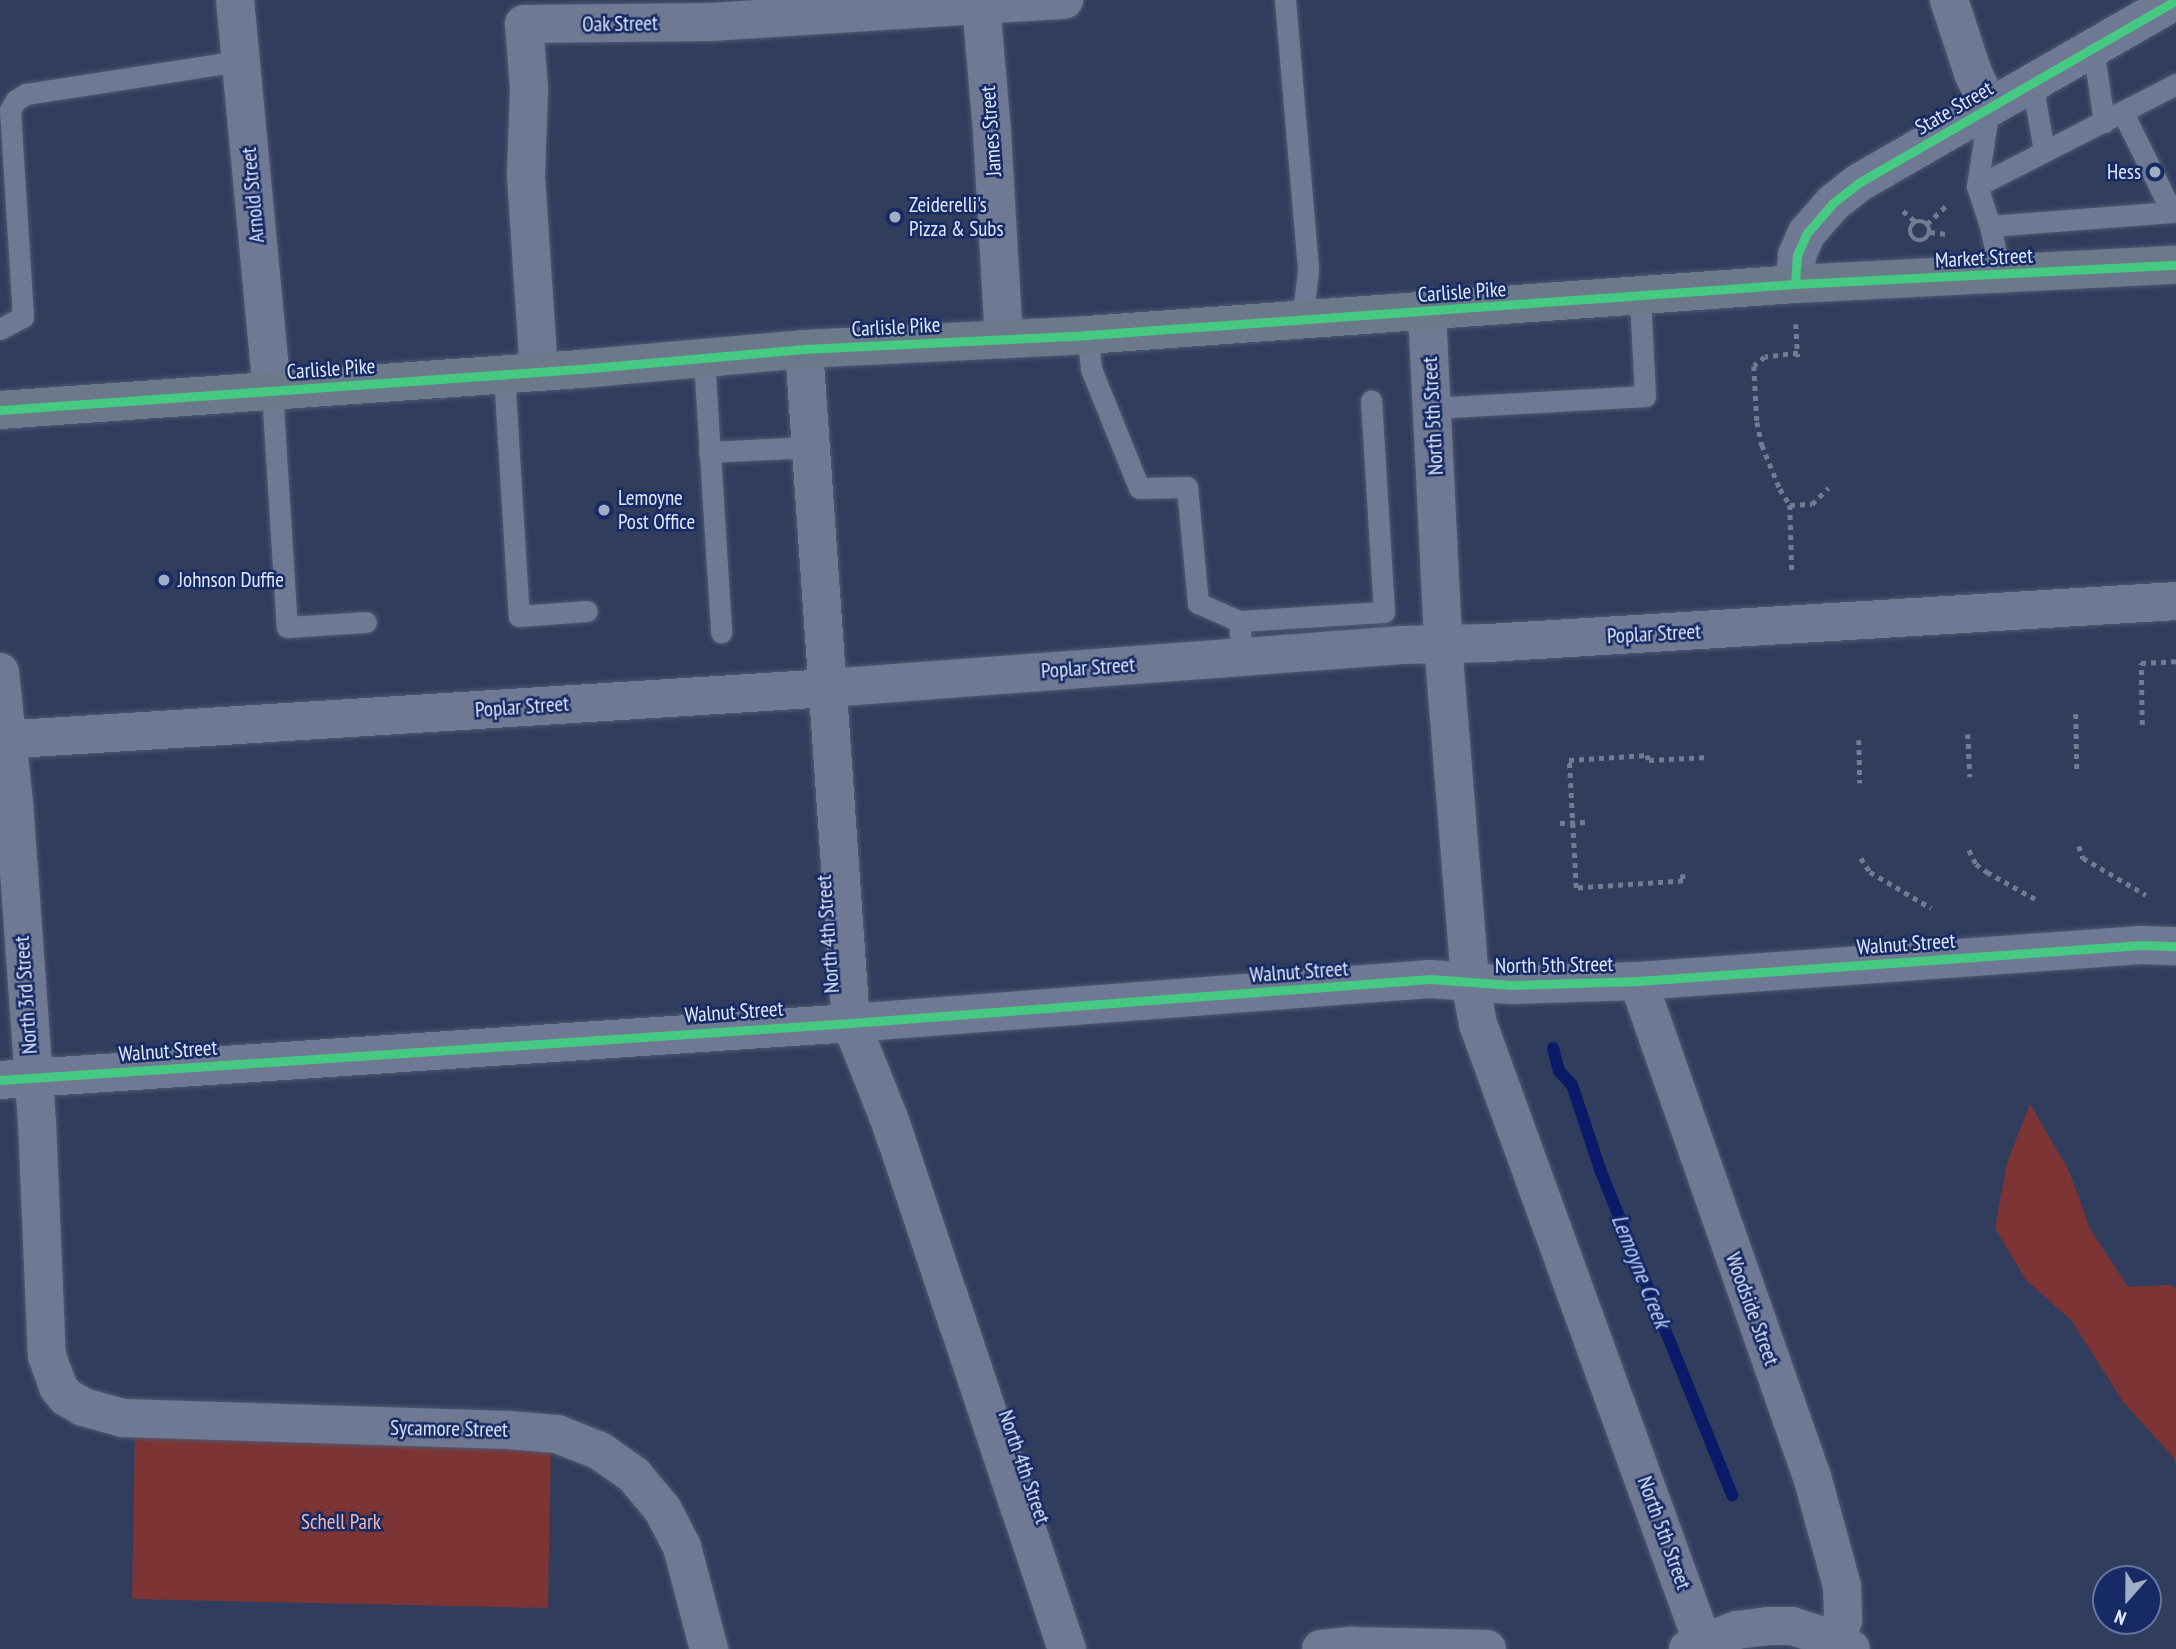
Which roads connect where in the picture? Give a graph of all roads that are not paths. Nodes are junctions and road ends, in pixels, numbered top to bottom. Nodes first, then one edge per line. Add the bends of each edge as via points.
1 (235, 0) edge
2 (1064, 0) edge
3 (1285, 0) edge
4 (1949, 0) edge
5 (2176, 0) edge
6 (981, 3) edge
7 (523, 12) edge
8 (2092, 48) junction
9 (240, 61) junction
10 (2032, 82) junction
11 (2176, 84) edge
12 (1989, 107) junction
13 (2123, 113) junction
14 (2104, 122) junction
15 (2044, 151) junction
16 (1967, 190) junction
17 (2174, 211) edge
18 (1990, 226) junction
19 (2176, 265) edge
20 (2001, 276) junction
21 (1795, 284) junction
22 (1640, 298) junction
23 (1427, 312) junction
24 (1302, 321) junction
25 (0, 329) edge
26 (1087, 335) junction
27 (1004, 340) junction
28 (804, 349) junction
29 (704, 359) junction
30 (522, 373) junction
31 (272, 391) junction
32 (1371, 400) dead end
33 (1433, 408) junction
34 (0, 410) edge
35 (810, 447) junction
36 (709, 452) junction
37 (2176, 601) edge
38 (587, 611) dead end
39 (366, 622) dead end
40 (721, 632) dead end
41 (1336, 633) junction
42 (1241, 639) junction
43 (1443, 644) junction
44 (0, 674) edge
45 (828, 688) junction
46 (3, 740) edge
47 (2176, 946) edge
48 (1639, 981) junction
49 (1470, 982) junction
50 (851, 1023) junction
51 (16, 1079) edge
52 (66, 1397) joint
53 (1843, 1644) edge
54 (1699, 1648) edge
55 (709, 1649) edge
56 (1067, 1649) edge
57 (1321, 1649) edge
58 (1487, 1649) edge

1 - 9 street, Arnold Street
2 - 6 street, Oak Street
3 - 24 lane via 1308,271
4 - 12 street
5 - 8 street, State Street
6 - 7 street, Oak Street via 709,22
6 - 27 street, James Street
7 - 30 street, Oak Street via 529,88
8 - 10 street, State Street
8 - 14 lane
9 - 25 lane via 39,92 16,100 10,110 23,317
9 - 31 street, Arnold Street
10 - 12 street, State Street
10 - 15 lane
11 - 13 lane
12 - 16 lane
12 - 21 street, State Street via 1833,203 1807,233 1797,255
13 - 14 lane
13 - 17 lane
14 - 15 lane
15 - 16 lane
16 - 18 lane
17 - 18 lane
18 - 20 lane
19 - 20 main road, Market Street
20 - 21 main road, Market Street
21 - 22 main road, Carlisle Pike
22 - 23 main road, Carlisle Pike
22 - 33 lane via 1645,396
23 - 24 main road, Carlisle Pike
23 - 33 street, North 5th Street
24 - 26 main road, Carlisle Pike
26 - 27 main road, Carlisle Pike
26 - 42 lane via 1091,369 1139,488 1187,487 1198,603
27 - 28 main road, Carlisle Pike
28 - 29 main road, Carlisle Pike
28 - 35 street, North 4th Street
29 - 30 main road, Carlisle Pike
29 - 36 lane
30 - 31 main road, Carlisle Pike
30 - 38 lane via 519,616
31 - 34 main road, Carlisle Pike
31 - 39 lane via 287,626
32 - 41 lane via 1384,612
33 - 43 street, North 5th Street
35 - 36 lane
35 - 45 street, North 4th Street
36 - 40 lane
37 - 43 street, Poplar Street
41 - 42 street, Poplar Street
41 - 43 street, Poplar Street
42 - 45 street, Poplar Street
43 - 49 street, North 5th Street
44 - 46 street, North 3rd Street
45 - 46 street, Poplar Street
45 - 50 street, North 4th Street
46 - 51 street, North 3rd Street via 14,802
47 - 48 street, Walnut Street
48 - 49 street, North 5th Street
48 - 53 street, Woodside Street via 1813,1480 1842,1587
49 - 50 street, Walnut Street via 1430,979
49 - 54 street, North 5th Street via 1486,1051
50 - 51 street, Walnut Street
50 - 56 street, North 4th Street via 890,1121
51 - 52 street, North 3rd Street via 37,1122 47,1356
52 - 55 street, Sycamore Street via 83,1407 123,1418 557,1434 600,1451 634,1475 663,1510 682,1547
53 - 54 street via 1792,1626 1769,1626 1737,1630
57 - 58 street

